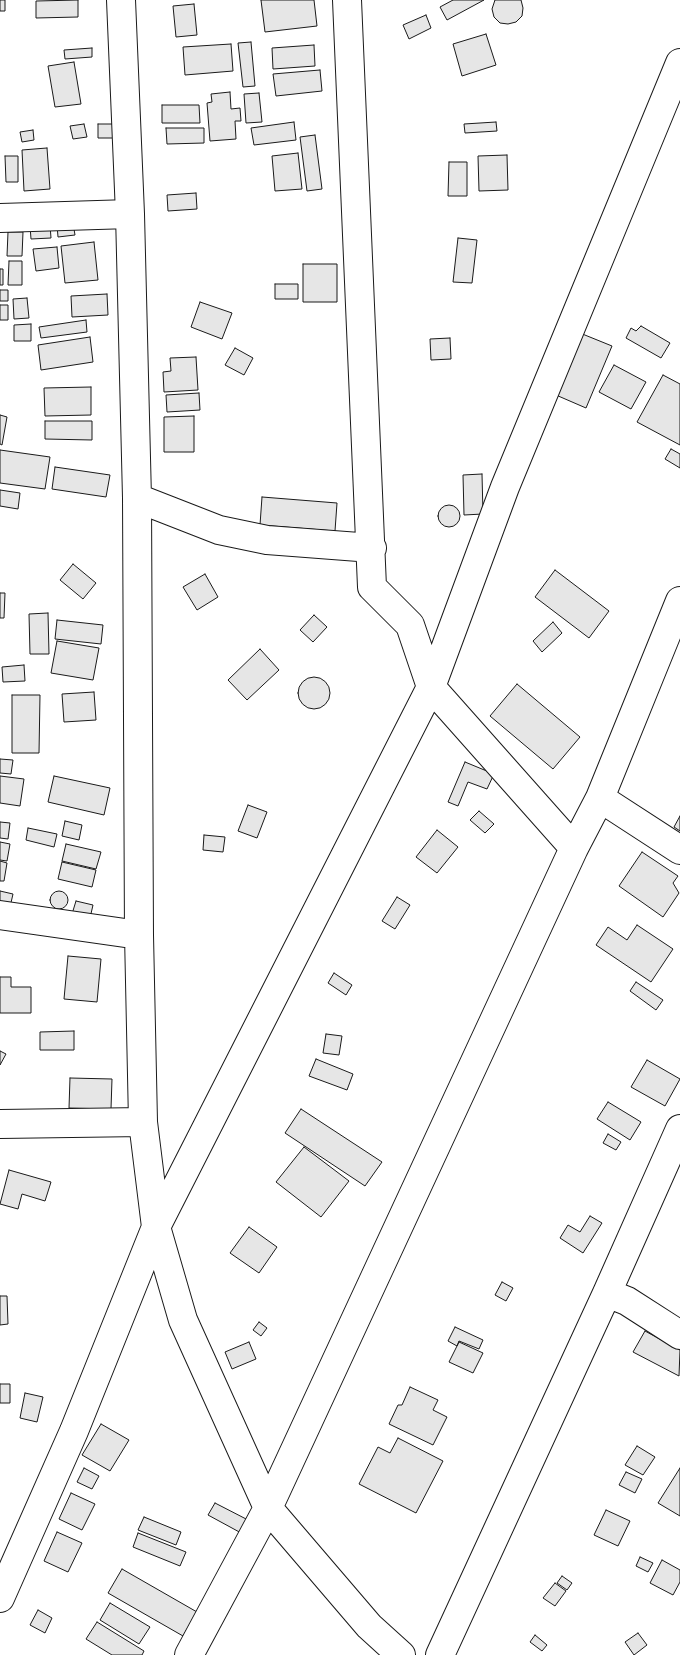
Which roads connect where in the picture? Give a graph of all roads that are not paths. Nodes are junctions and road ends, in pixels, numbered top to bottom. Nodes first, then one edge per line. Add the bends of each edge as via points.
1 (121, 0) edge
2 (347, 0) edge
3 (680, 63) edge
4 (130, 214) junction
5 (0, 218) edge
6 (137, 498) junction
7 (372, 548) junction
8 (680, 601) edge
9 (431, 687) junction
10 (600, 798) junction
11 (574, 848) junction
12 (680, 850) edge
13 (0, 915) edge
14 (138, 935) junction
15 (144, 1122) junction
16 (0, 1124) edge
17 (680, 1129) edge
18 (156, 1227) junction
19 (607, 1293) junction
20 (680, 1336) edge
21 (268, 1508) junction
22 (0, 1598) edge
23 (189, 1655) edge
24 (401, 1655) edge
25 (440, 1655) edge

1 - 4 street
2 - 7 street
3 - 9 street via 505,487
4 - 5 street
4 - 6 street
6 - 7 street via 219,530 267,540
6 - 14 street
7 - 9 street via 372,587 410,625
8 - 10 street
9 - 11 street
9 - 18 street
10 - 11 street
10 - 12 street
11 - 21 street
13 - 14 street
14 - 15 street
15 - 16 street
15 - 18 street
17 - 19 street
18 - 21 street via 184,1320
18 - 22 street via 74,1431
19 - 20 street via 626,1301
19 - 25 street
21 - 23 street
21 - 24 street via 369,1626

